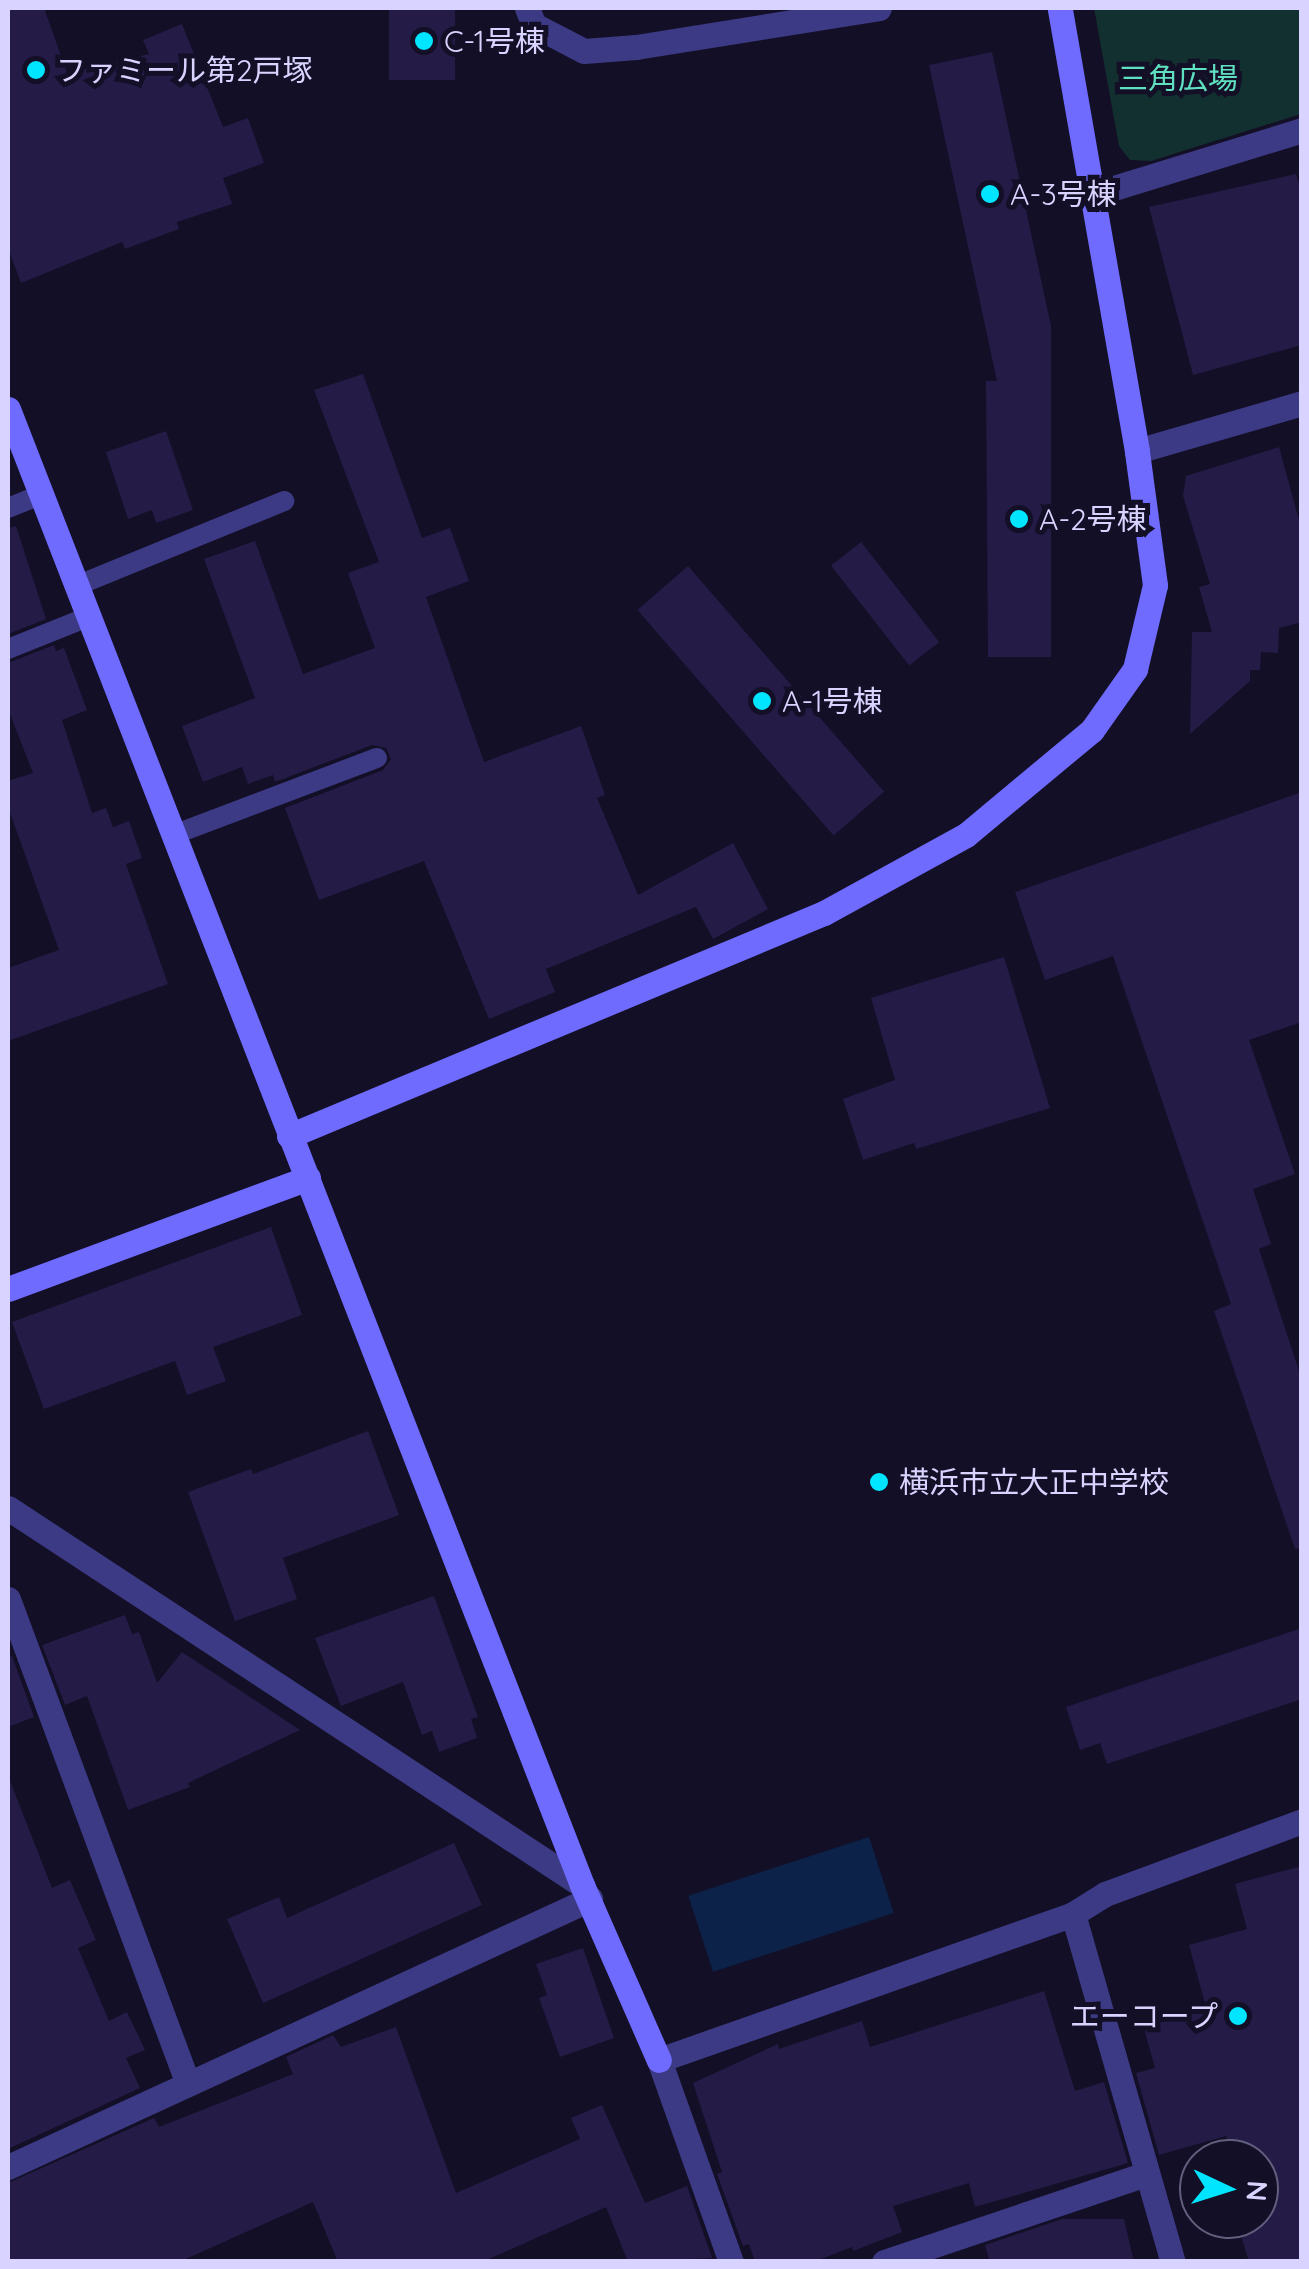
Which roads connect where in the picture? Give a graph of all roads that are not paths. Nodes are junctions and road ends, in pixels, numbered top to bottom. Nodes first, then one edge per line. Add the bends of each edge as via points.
1 (527, 8) edge
2 (879, 8) edge
3 (1060, 8) edge
4 (1302, 130) edge
5 (1091, 195) junction
6 (1302, 403) edge
7 (8, 410) edge
8 (1137, 451) junction
9 (41, 495) junction
10 (284, 501) dead end
11 (8, 508) edge
12 (76, 586) junction
13 (88, 617) junction
14 (8, 649) edge
15 (376, 758) dead end
16 (173, 835) junction
17 (289, 1136) junction
18 (308, 1178) junction
19 (8, 1289) edge
20 (8, 1508) edge
21 (8, 1603) edge
22 (1302, 1821) edge
23 (586, 1892) junction
24 (1072, 1914) junction
25 (659, 2060) junction
26 (188, 2084) junction
27 (8, 2166) edge
28 (1145, 2174) junction
29 (731, 2262) edge
30 (884, 2262) edge
31 (1173, 2262) edge

1 - 2 street via 534,26 584,50
3 - 5 street
4 - 5 street
5 - 8 street
6 - 8 street
7 - 9 street
8 - 17 street via 1155,585 1135,669 1092,730 966,835 824,913
9 - 11 lane
9 - 12 street
10 - 12 lane
12 - 13 street
13 - 14 lane
13 - 16 street
15 - 16 lane
16 - 17 street
17 - 18 street
18 - 19 street
18 - 23 street
20 - 23 street
21 - 26 street
22 - 24 street via 1105,1894
23 - 25 street
23 - 26 street
24 - 25 street
24 - 28 street
25 - 29 street
26 - 27 street
28 - 30 street
28 - 31 street

